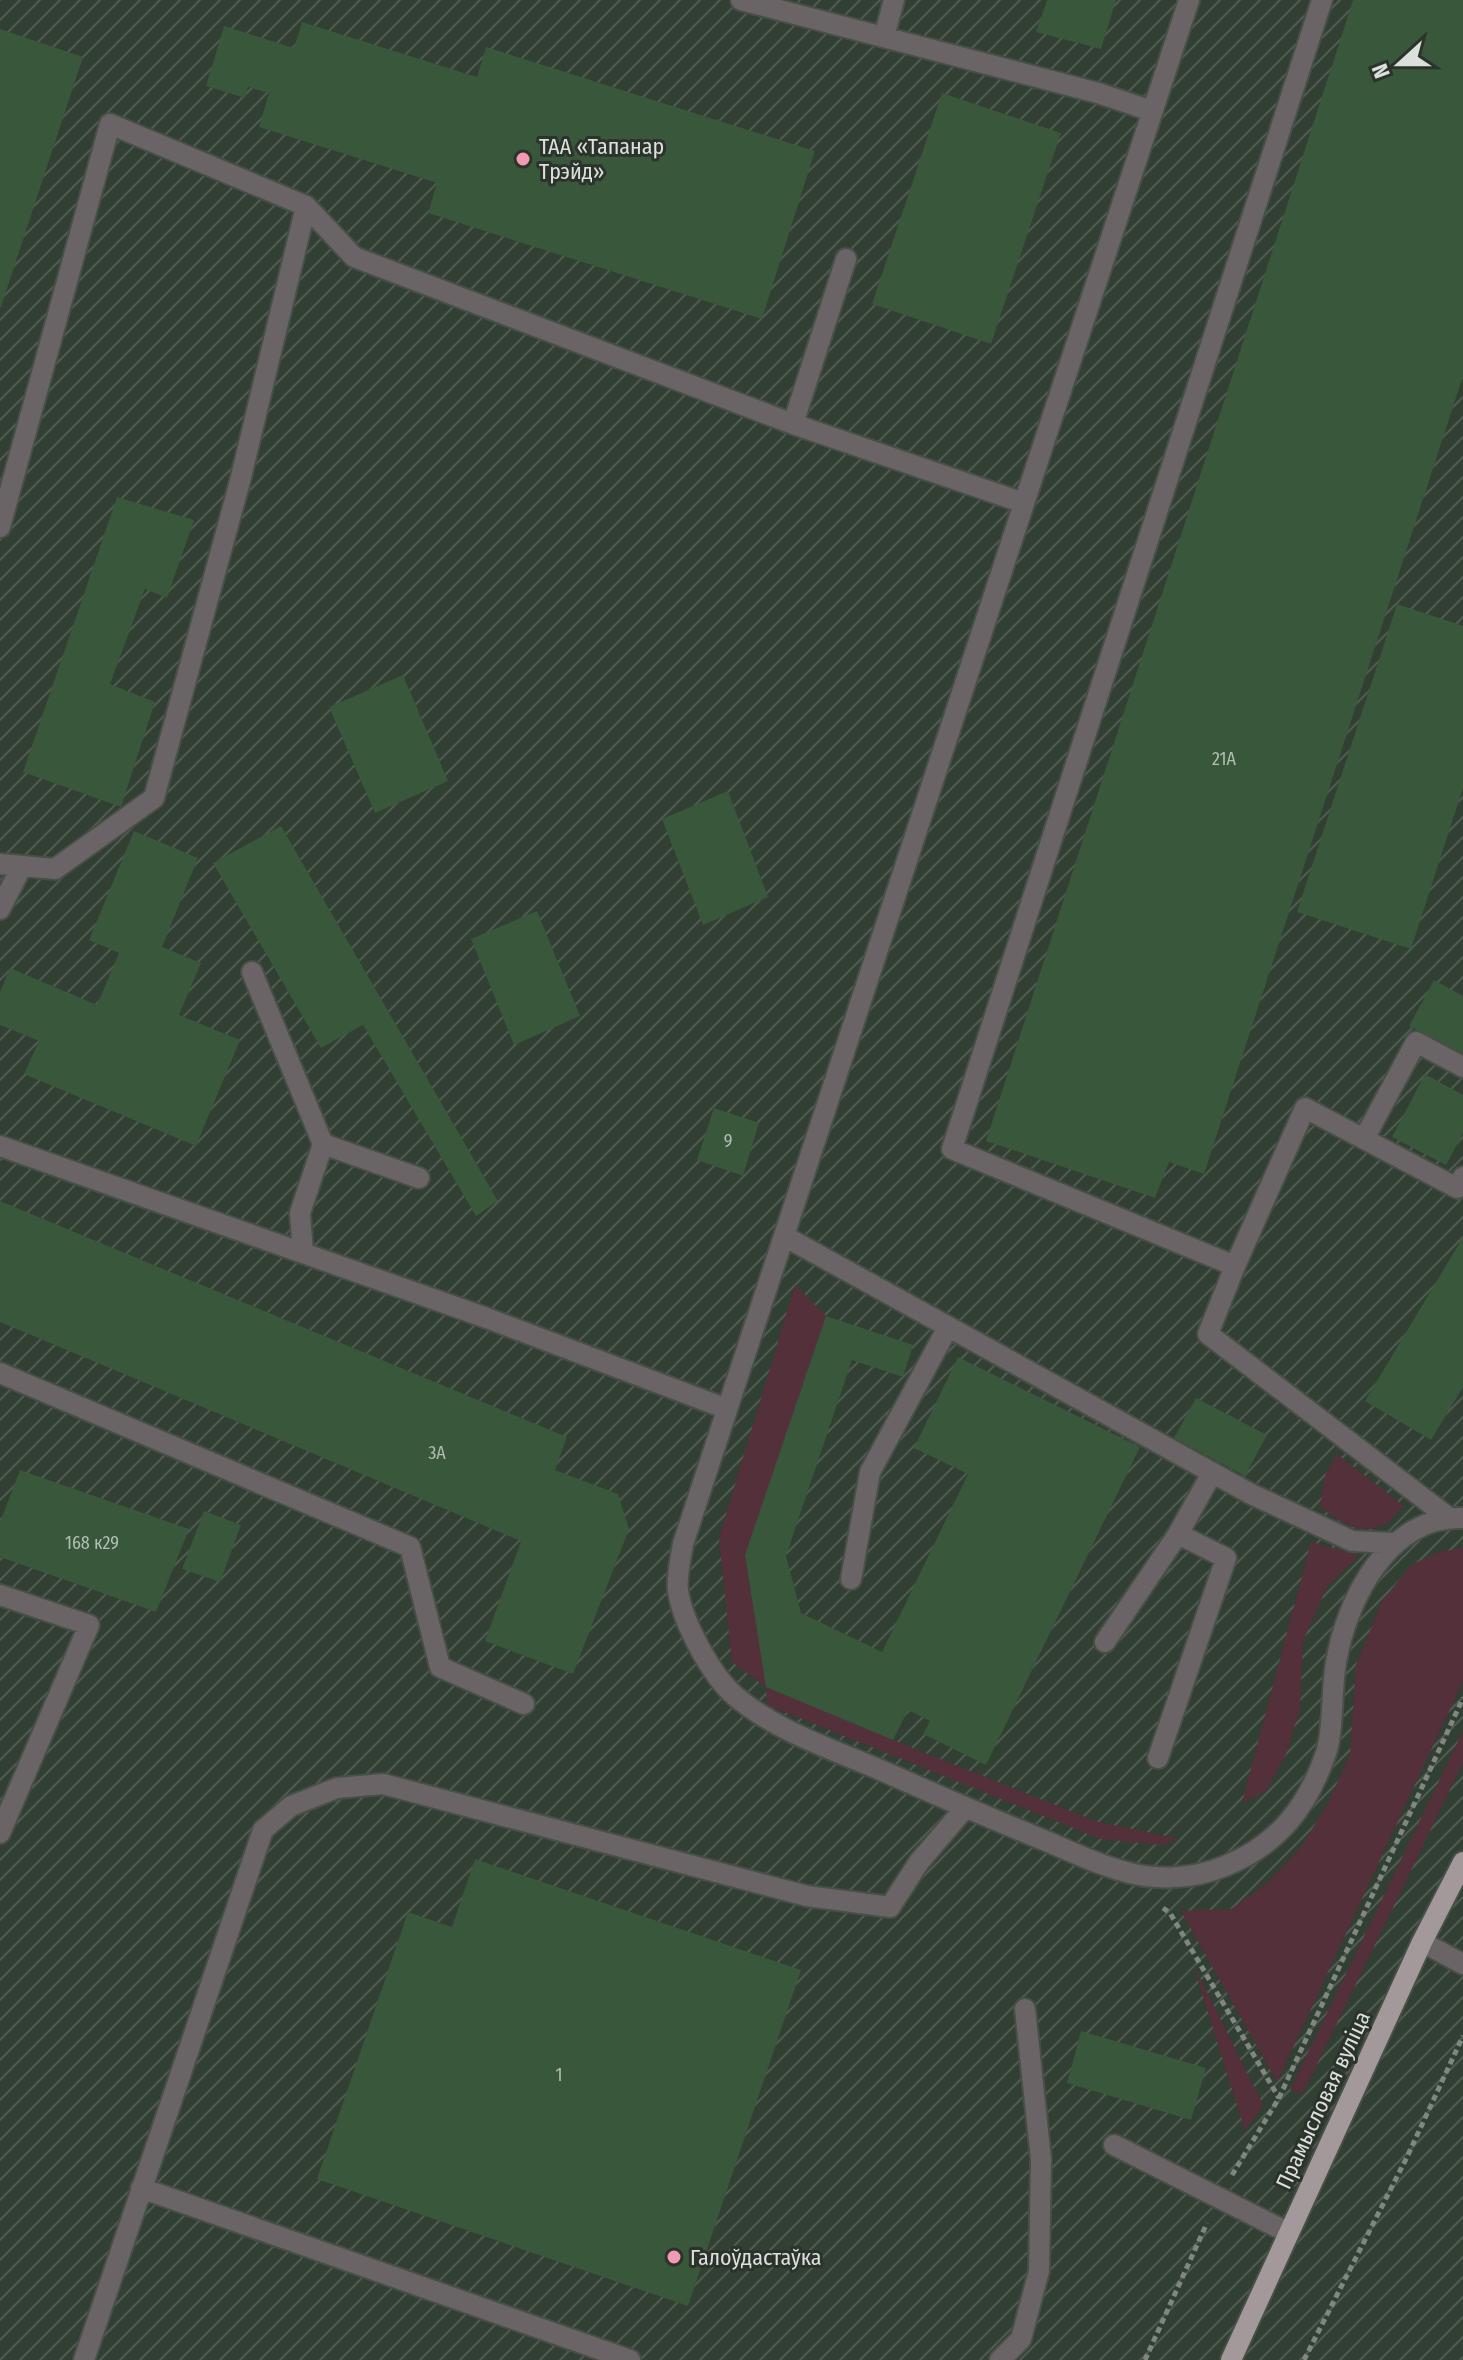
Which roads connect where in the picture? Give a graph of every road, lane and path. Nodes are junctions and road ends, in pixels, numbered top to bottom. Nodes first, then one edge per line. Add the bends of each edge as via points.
1 (741, 0) edge
2 (894, 0) edge
3 (1189, 0) edge
4 (1322, 0) edge
5 (884, 37) junction
6 (1152, 111) junction
7 (306, 206) junction
8 (846, 259) dead end
9 (793, 424) junction
10 (1024, 503) junction
11 (0, 527) edge
12 (0, 864) edge
13 (22, 866) junction
14 (0, 909) edge
15 (252, 972) dead end
16 (1463, 1067) edge
17 (1364, 1139) junction
18 (323, 1144) junction
19 (0, 1146) edge
20 (1463, 1177) edge
21 (419, 1178) dead end
22 (784, 1236) junction
23 (303, 1253) junction
24 (1235, 1266) junction
25 (948, 1327) junction
26 (0, 1373) edge
27 (727, 1409) junction
28 (1212, 1473) junction
29 (1455, 1517) edge
30 (1178, 1534) junction
31 (1393, 1543) junction
32 (851, 1579) dead end
33 (0, 1595) edge
34 (1105, 1642) dead end
35 (1463, 1698) edge
36 (524, 1704) dead end
37 (1158, 1758) dead end
38 (965, 1808) junction
39 (0, 1833) edge
40 (1463, 1862) edge
41 (1160, 1905) dead end
42 (1422, 1942) junction
43 (1463, 1964) edge
44 (1025, 2009) dead end
45 (1463, 2036) edge
46 (1279, 2098) junction
47 (1114, 2145) dead end
48 (141, 2188) junction
49 (1218, 2199) junction
50 (1289, 2233) junction
51 (84, 2360) edge
52 (630, 2360) edge
53 (1000, 2360) edge
54 (1145, 2360) edge
55 (1231, 2360) edge
56 (1304, 2360) edge

1 - 5 lane
2 - 5 lane
3 - 6 lane
4 - 24 lane via 952,1149
5 - 6 lane
6 - 10 lane
7 - 9 lane via 354,257
7 - 11 lane via 110,124
7 - 13 lane via 240,481 154,798 55,869
8 - 9 lane
9 - 10 lane
10 - 22 lane
12 - 13 lane
13 - 14 lane
15 - 18 lane
16 - 17 lane via 1416,1042
17 - 20 lane via 1457,1188
17 - 24 lane via 1305,1108
18 - 21 lane
18 - 23 lane via 300,1213
19 - 23 lane
22 - 25 lane
22 - 27 lane
23 - 27 lane
24 - 29 lane via 1208,1334
25 - 28 lane
25 - 32 lane via 870,1472
26 - 36 lane via 410,1547 440,1667
27 - 38 lane via 683,1544 678,1589 687,1626 733,1694 773,1722
28 - 30 lane
28 - 31 lane via 1352,1541
29 - 31 lane via 1432,1522
30 - 34 lane
30 - 37 lane via 1226,1558
31 - 38 lane via 1360,1589 1342,1627 1327,1750 1309,1792 1290,1822 1257,1850 1223,1867 1173,1879 1120,1871
33 - 39 lane via 89,1625
35 - 46 path
38 - 48 lane via 919,1862 890,1907 807,1896 383,1784 337,1788 291,1806 263,1830
40 - 42 main road, Прамысловая вуліца
41 - 46 path via 1170,1913
42 - 43 lane
42 - 50 main road, Прамысловая вуліца
44 - 53 lane via 1041,2159 1039,2271 1021,2339
45 - 56 path
46 - 49 path
47 - 49 lane
48 - 51 lane
48 - 52 lane
49 - 50 lane
49 - 54 path
50 - 55 main road, Прамысловая вуліца

